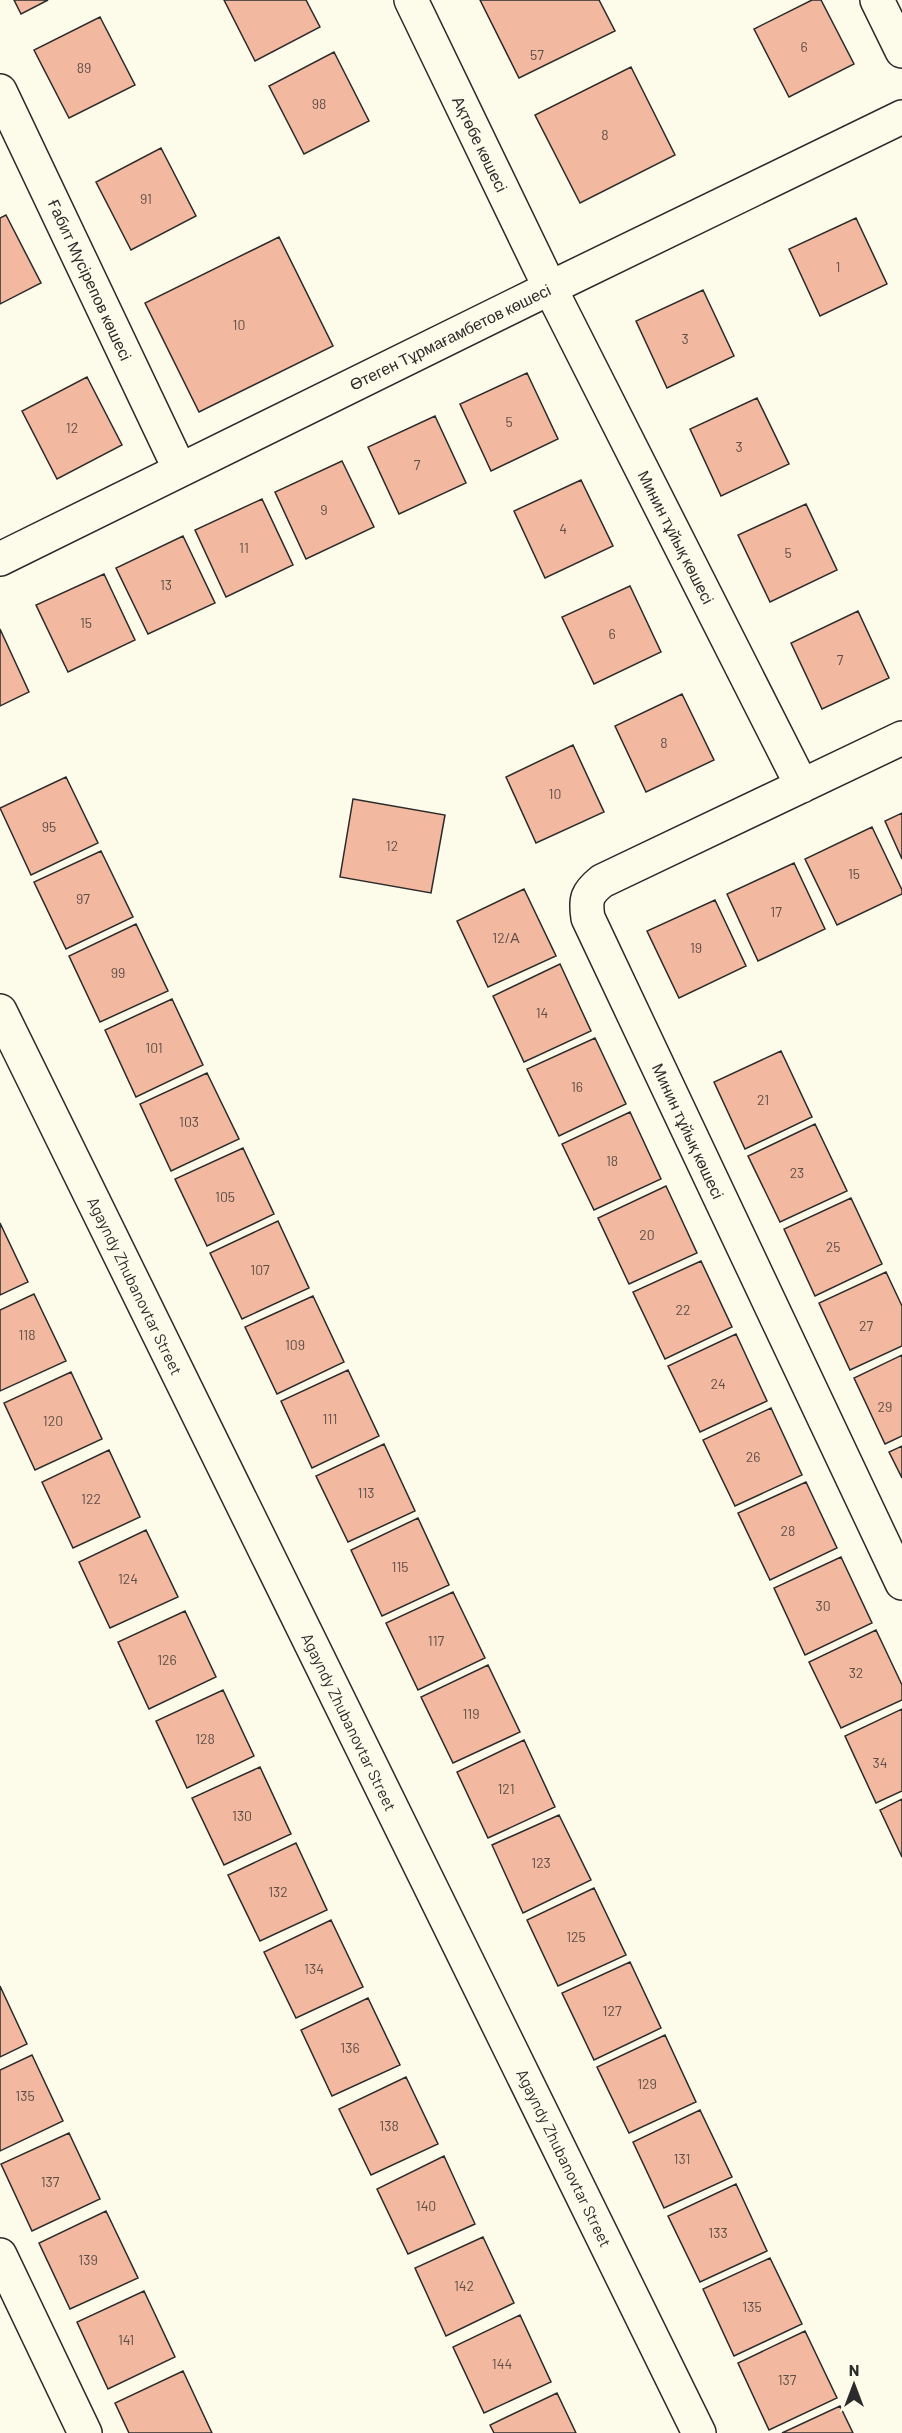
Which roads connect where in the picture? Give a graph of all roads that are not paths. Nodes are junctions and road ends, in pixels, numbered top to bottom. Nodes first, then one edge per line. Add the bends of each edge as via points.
1 (411, 0) edge
2 (877, 0) edge
3 (902, 51) edge
4 (0, 91) edge
5 (902, 117) edge
6 (550, 288) junction
7 (180, 470) junction
8 (0, 559) edge
9 (902, 738) edge
10 (802, 786) junction
11 (0, 1011) edge
12 (902, 1583) edge
13 (0, 2255) edge
14 (86, 2433) edge
15 (699, 2433) edge

1 - 6 street, Ақтөбе көшесі
2 - 3 street
4 - 7 street, Ғабит Мүсірепов көшесі
5 - 6 street, Өтеген Тұрмағамбетов көшесі
6 - 7 street, Өтеген Тұрмағамбетов көшесі
6 - 10 street, Минин тұйық көшесі
7 - 8 street, Өтеген Тұрмағамбетов көшесі
9 - 10 street, Минин тұйық көшесі
10 - 12 street, Минин тұйық көшесі via 602,881 590,892 586,906 588,918
11 - 15 street, Agayndy Zhubanovtar Street
13 - 14 street

